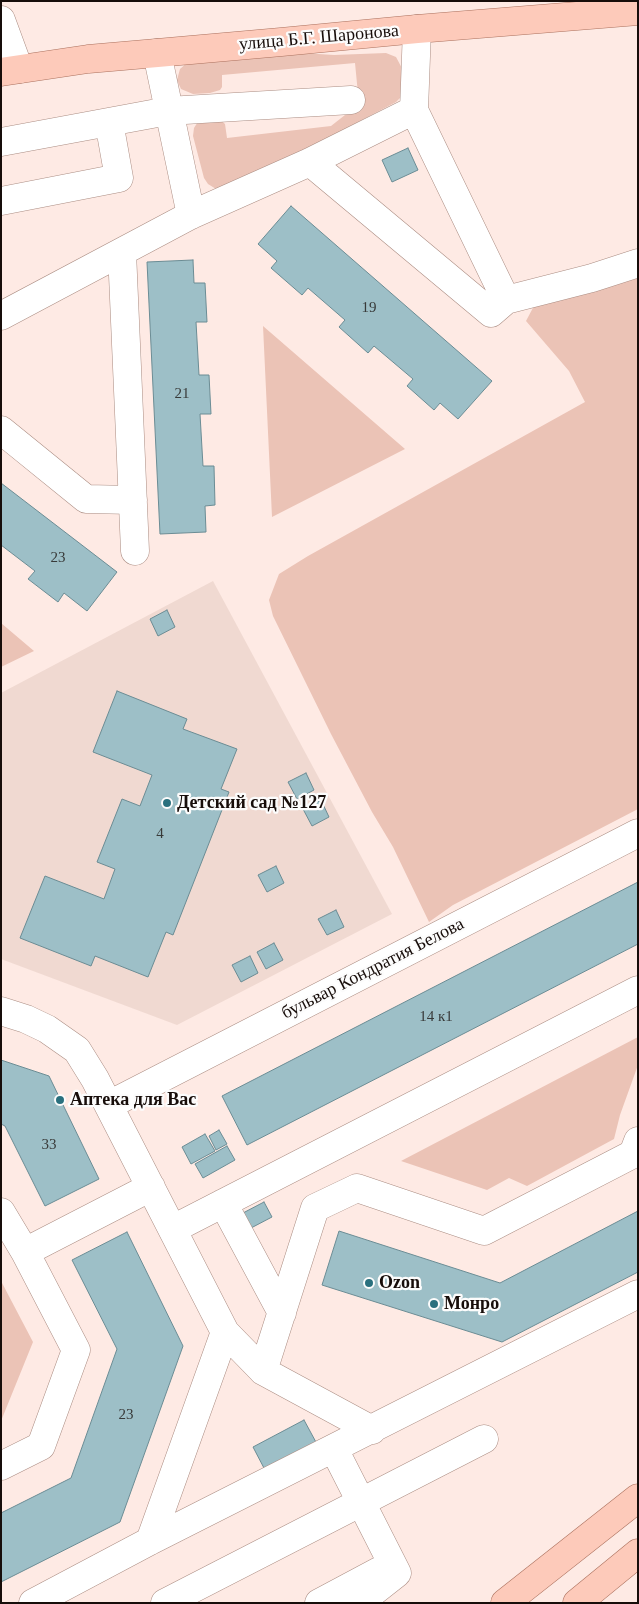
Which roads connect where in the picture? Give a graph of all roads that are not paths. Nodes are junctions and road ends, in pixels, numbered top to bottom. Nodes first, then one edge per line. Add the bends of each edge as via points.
1 (638, 11) edge
2 (6, 15) edge
3 (417, 29) junction
4 (156, 53) junction
5 (10, 70) edge
6 (351, 100) dead end
7 (168, 110) junction
8 (414, 110) junction
9 (109, 122) junction
10 (1, 142) edge
11 (310, 162) junction
12 (1, 201) edge
13 (191, 215) junction
14 (122, 252) junction
15 (638, 263) edge
16 (506, 300) junction
17 (1, 316) edge
18 (1, 430) edge
19 (133, 500) junction
20 (135, 551) dead end
21 (638, 833) edge
22 (638, 990) edge
23 (1, 1011) edge
24 (109, 1105) junction
25 (638, 1141) edge
26 (151, 1188) junction
27 (223, 1203) junction
28 (1, 1212) edge
29 (173, 1229) junction
30 (25, 1252) junction
31 (638, 1294) edge
32 (282, 1313) junction
33 (225, 1332) junction
34 (263, 1371) junction
35 (372, 1430) junction
36 (484, 1439) dead end
37 (334, 1449) junction
38 (1, 1466) edge
39 (638, 1498) edge
40 (361, 1502) junction
41 (150, 1542) junction
42 (638, 1553) edge
43 (392, 1565) junction
44 (40, 1601) edge
45 (165, 1603) edge
46 (318, 1603) edge
47 (359, 1603) edge
48 (505, 1603) edge
49 (578, 1603) edge

1 - 3 main road, улица Б.Г. Шаронова
2 - 5 street
3 - 4 main road, улица Б.Г. Шаронова
3 - 8 street
4 - 5 main road, улица Б.Г. Шаронова
4 - 7 street
6 - 7 street
7 - 9 street
7 - 13 street
8 - 11 street
8 - 16 street
9 - 10 street
9 - 12 street via 120,178
11 - 13 street
11 - 16 street via 491,313
13 - 14 street
14 - 17 street
14 - 19 street
15 - 16 street
18 - 19 street via 86,499
19 - 20 street
21 - 24 street, бульвар Кондратия Белова
22 - 27 street
23 - 24 street via 48,1029 77,1050
24 - 26 street
25 - 32 street via 633,1154 484,1231 357,1188 315,1208
26 - 29 street
26 - 30 street
27 - 29 street
27 - 32 street
28 - 30 street
29 - 33 street
30 - 38 street via 76,1350 41,1446
31 - 35 street
32 - 34 street
33 - 34 street
33 - 41 street
34 - 35 street
35 - 37 street
36 - 40 street
37 - 40 street
37 - 41 street
39 - 48 main road
40 - 43 street
40 - 45 street
41 - 44 street
42 - 49 main road
43 - 46 street
43 - 47 street via 397,1573

